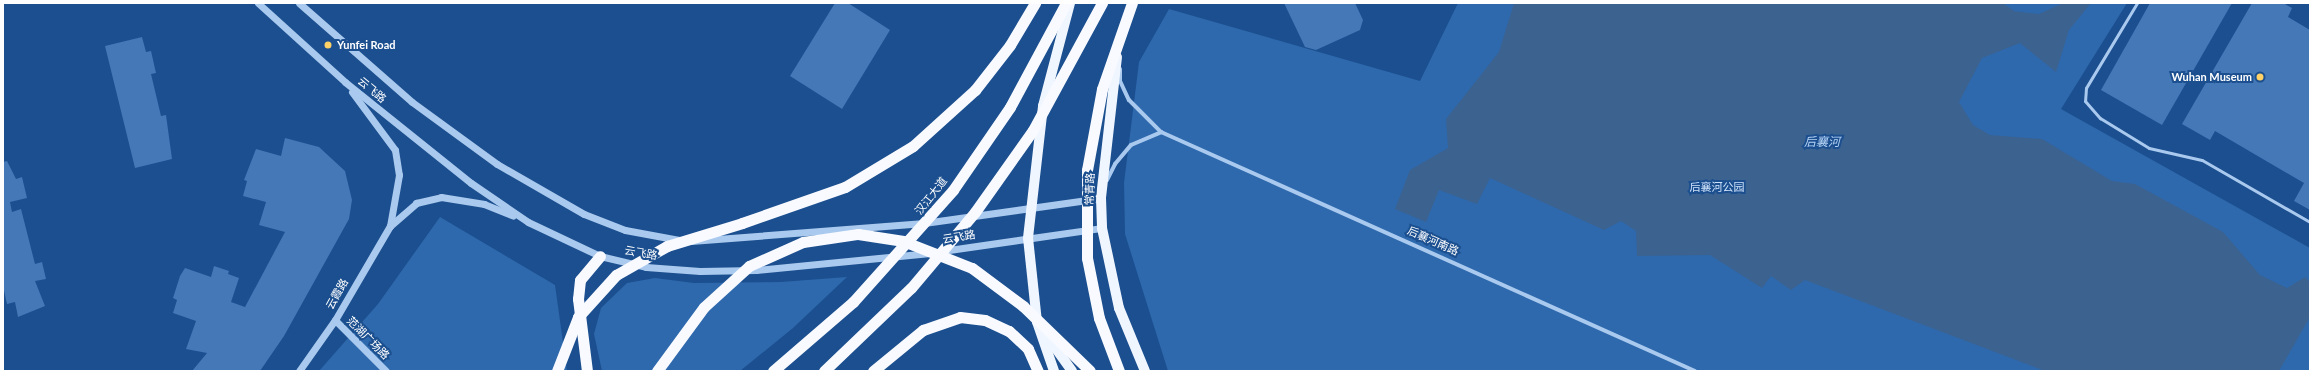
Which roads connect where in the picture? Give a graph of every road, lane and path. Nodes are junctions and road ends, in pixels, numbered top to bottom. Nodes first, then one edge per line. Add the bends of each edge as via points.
1 (258, 3) edge
2 (299, 3) edge
3 (1035, 3) edge
4 (1066, 3) edge
5 (1070, 3) edge
6 (1102, 3) edge
7 (2137, 3) edge
8 (1128, 4) edge
9 (345, 82) junction
10 (1161, 132) junction
11 (1100, 198) junction
12 (1029, 208) junction
13 (528, 222) junction
14 (2310, 222) edge
15 (390, 226) junction
16 (1102, 228) junction
17 (1028, 238) junction
18 (600, 256) junction
19 (335, 320) junction
20 (1037, 322) junction
21 (299, 371) edge
22 (386, 371) edge
23 (557, 371) edge
24 (587, 371) edge
25 (657, 371) edge
26 (773, 371) edge
27 (824, 371) edge
28 (873, 371) edge
29 (1038, 371) edge
30 (1054, 371) edge
31 (1072, 371) edge
32 (1090, 371) edge
33 (1119, 371) edge
34 (1145, 371) edge
35 (1695, 371) edge

1 - 9 street, 云飞路
2 - 12 street, 云飞路 via 412,102 466,143 552,197 625,230 666,239 710,242 917,223
3 - 23 highway, bridge via 1010,45 975,90 935,129 891,161 845,187 789,210 667,246 616,275 578,317
4 - 26 highway, 汉江大道, bridge via 1010,107 953,190 858,297
5 - 12 main road via 1043,106
6 - 27 highway, bridge via 1040,118 975,212 911,288
7 - 14 lane via 2086,88 2085,101 2100,118 2149,148 2202,160
8 - 10 street via 1120,81 1129,100
8 - 11 main road, 常青路 via 1112,87
8 - 33 highway, bridge via 1095,116 1085,197 1092,288 1099,318
9 - 13 street, 云飞路 via 471,183
9 - 15 street via 395,150 399,176
10 - 11 street via 1142,139 1122,155 1108,177
10 - 35 street, 后襄河南路
11 - 12 street, 云飞路
11 - 16 main road, 常青路
12 - 17 main road
13 - 15 street via 484,204 441,197 416,203
13 - 18 street, 云飞路
15 - 19 street, 云霞路
16 - 17 street, 云飞路
16 - 34 main road, 常青路 via 1119,308
17 - 18 street, 云飞路 via 926,253 756,270 646,267
17 - 20 main road
18 - 24 highway via 580,280 578,299
19 - 21 street, 云霞路
19 - 22 street, 范湖广场路
20 - 30 main road
20 - 31 main road
25 - 32 highway, bridge via 709,302 750,266 803,242 858,234 903,241 972,268 1023,306
28 - 29 highway via 923,330 960,317 985,320 1009,331 1028,349

